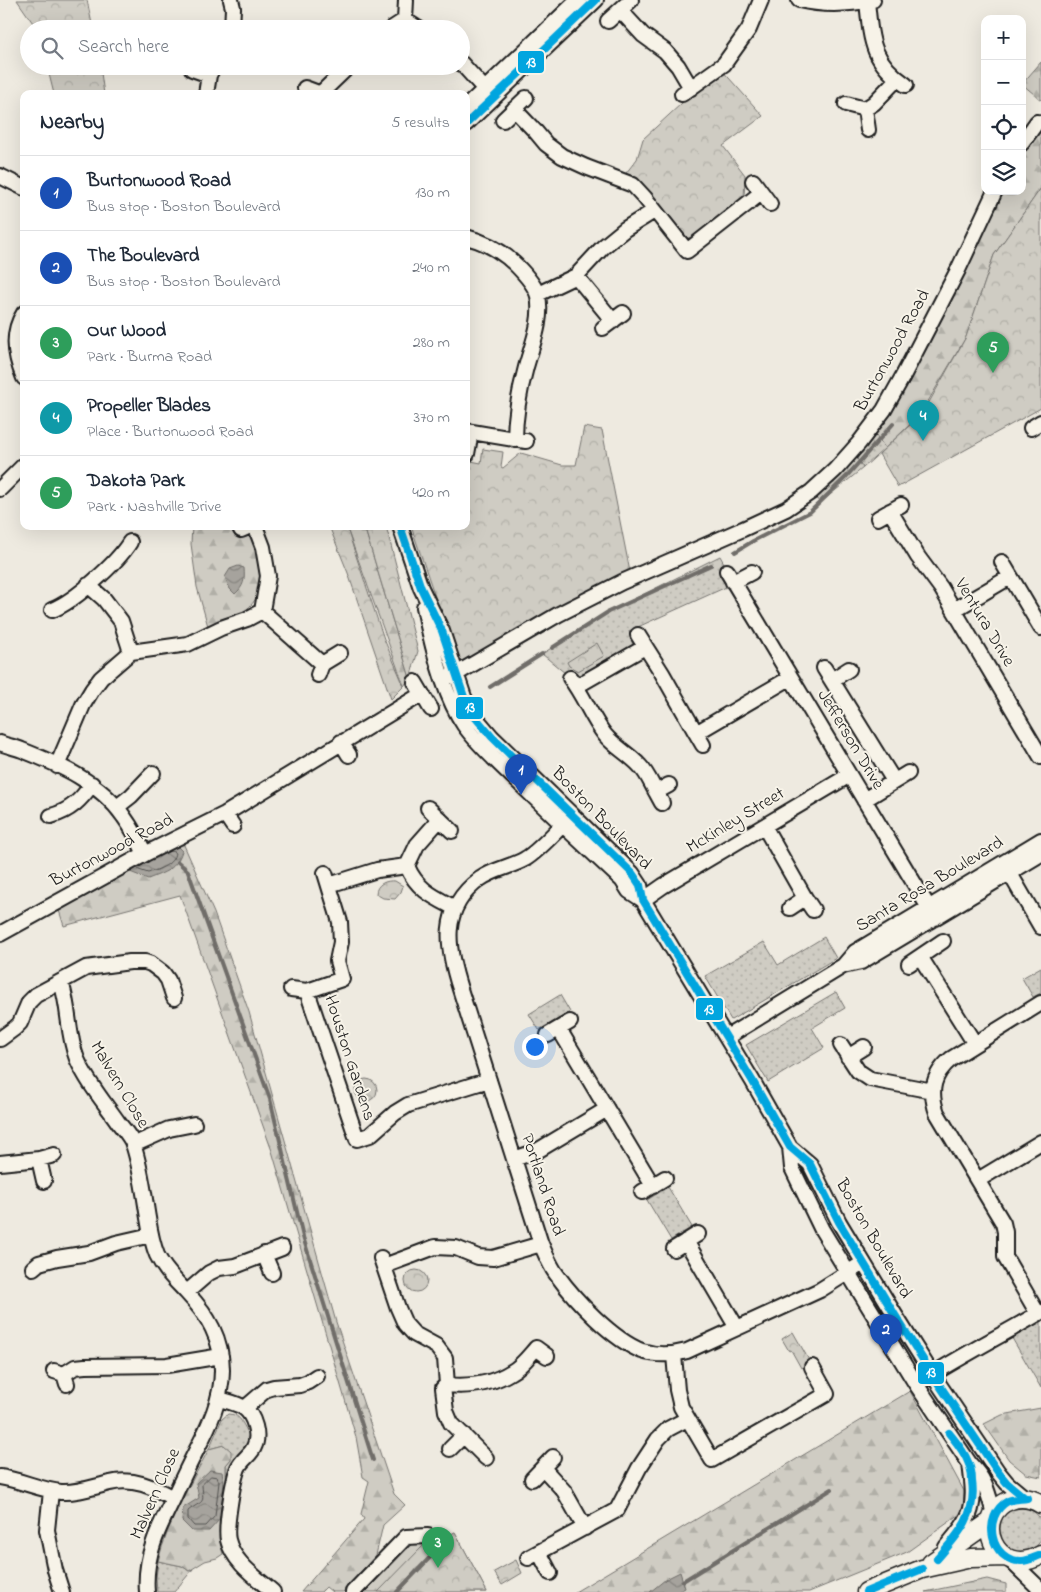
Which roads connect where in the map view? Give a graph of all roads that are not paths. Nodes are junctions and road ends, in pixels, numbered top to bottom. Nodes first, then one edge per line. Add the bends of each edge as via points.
1 (231, 0) edge
2 (406, 0) edge
3 (578, 0) edge
4 (596, 0) edge
5 (631, 0) edge
6 (762, 0) edge
7 (799, 0) edge
8 (870, 1) edge
9 (814, 2) edge
10 (620, 10) junction
11 (232, 20) edge
12 (405, 20) edge
13 (567, 20) junction
14 (608, 21) dead end
15 (470, 73) edge
16 (210, 75) edge
17 (340, 75) edge
18 (305, 88) dead end
19 (207, 90) edge
20 (310, 90) edge
21 (325, 90) edge
22 (489, 94) junction
23 (526, 98) dead end
24 (846, 104) dead end
25 (470, 105) edge
26 (865, 108) junction
27 (514, 109) junction
28 (470, 119) edge
29 (503, 120) dead end
30 (1037, 122) dead end
31 (868, 130) dead end
32 (1026, 137) edge
33 (0, 176) edge
34 (20, 186) edge
35 (761, 193) dead end
36 (993, 195) edge
37 (654, 210) junction
38 (470, 239) edge
39 (576, 276) junction
40 (538, 294) junction
41 (20, 320) edge
42 (613, 321) dead end
43 (20, 364) edge
44 (470, 432) edge
45 (20, 469) edge
46 (0, 489) edge
47 (890, 512) dead end
48 (257, 530) edge
49 (401, 530) edge
50 (130, 542) dead end
51 (1002, 562) dead end
52 (752, 572) dead end
53 (1010, 577) junction
54 (88, 585) junction
55 (52, 610) dead end
56 (954, 610) junction
57 (262, 611) junction
58 (1041, 628) edge
59 (131, 652) junction
60 (340, 653) dead end
61 (824, 668) dead end
62 (849, 669) dead end
63 (450, 676) junction
64 (790, 678) junction
65 (832, 680) junction
66 (415, 682) dead end
67 (422, 694) junction
68 (431, 710) dead end
69 (0, 742) edge
70 (341, 742) junction
71 (349, 755) dead end
72 (1041, 757) edge
73 (57, 766) junction
74 (153, 773) dead end
75 (908, 773) dead end
76 (848, 776) junction
77 (894, 781) junction
78 (92, 784) junction
79 (662, 794) dead end
80 (864, 800) junction
81 (117, 807) junction
82 (428, 808) dead end
83 (225, 814) junction
84 (572, 815) junction
85 (51, 816) dead end
86 (440, 819) junction
87 (562, 825) junction
88 (233, 826) dead end
89 (764, 826) junction
90 (452, 831) dead end
91 (1041, 840) edge
92 (145, 854) junction
93 (1041, 854) edge
94 (406, 866) junction
95 (1006, 868) junction
96 (643, 900) junction
97 (455, 908) junction
98 (790, 908) dead end
99 (931, 913) junction
100 (1041, 928) edge
101 (0, 934) edge
102 (943, 941) dead end
103 (62, 982) junction
104 (291, 989) dead end
105 (307, 991) junction
106 (174, 1000) dead end
107 (1041, 1003) edge
108 (559, 1028) dead end
109 (727, 1038) junction
110 (0, 1039) edge
111 (975, 1044) junction
112 (864, 1047) dead end
113 (489, 1080) junction
114 (933, 1091) junction
115 (607, 1109) junction
116 (197, 1124) dead end
117 (1040, 1135) edge
118 (133, 1145) junction
119 (790, 1147) junction
120 (54, 1155) dead end
121 (39, 1159) junction
122 (514, 1159) junction
123 (0, 1164) edge
124 (978, 1180) junction
125 (44, 1182) dead end
126 (653, 1185) dead end
127 (151, 1235) junction
128 (541, 1244) junction
129 (282, 1248) dead end
130 (674, 1248) dead end
131 (264, 1254) junction
132 (863, 1263) junction
133 (30, 1271) dead end
134 (272, 1273) dead end
135 (848, 1274) junction
136 (187, 1292) junction
137 (1039, 1313) edge
138 (737, 1328) junction
139 (674, 1355) junction
140 (221, 1356) junction
141 (547, 1356) dead end
142 (812, 1367) dead end
143 (932, 1374) junction
144 (62, 1376) dead end
145 (317, 1376) dead end
146 (916, 1384) junction
147 (447, 1385) junction
148 (218, 1399) junction
149 (245, 1408) junction
150 (687, 1419) junction
151 (464, 1435) junction
152 (450, 1449) dead end
153 (553, 1457) dead end
154 (486, 1458) dead end
155 (970, 1464) junction
156 (543, 1468) junction
157 (0, 1477) edge
158 (532, 1479) dead end
159 (51, 1491) junction
160 (173, 1498) junction
161 (1034, 1500) edge
162 (992, 1517) junction
163 (585, 1528) junction
164 (428, 1536) dead end
165 (1041, 1555) edge
166 (1007, 1558) junction
167 (937, 1559) junction
168 (922, 1569) junction
169 (550, 1573) dead end
170 (1041, 1590) edge
171 (62, 1592) edge
172 (147, 1592) edge
173 (273, 1592) edge
174 (353, 1592) edge
175 (866, 1592) edge

1 - 11 street
2 - 12 street
3 - 13 street
4 - 13 street
5 - 10 street
6 - 10 street via 749,29 724,64 687,91 678,66
7 - 9 street
8 - 9 street via 840,5
8 - 26 street via 870,33 874,47 888,71 902,82
10 - 14 street
13 - 22 street
15 - 22 street
16 - 19 street
17 - 21 street
18 - 20 street
22 - 25 street
22 - 28 street
23 - 27 street
24 - 26 street
26 - 31 street
27 - 29 street
27 - 37 street via 557,152 633,185
30 - 32 street
33 - 34 street
35 - 37 street via 687,252
36 - 63 street, Burtonwood Road via 958,270 884,410 836,470 786,509 614,586
37 - 39 street via 603,247
38 - 40 street via 507,256
39 - 40 street
39 - 42 street
40 - 44 street via 540,313 525,370 515,428 521,440
41 - 43 street via 16,338
45 - 46 street
47 - 56 street, Ventura Drive
48 - 57 street via 268,576
49 - 63 street, Boston Boulevard via 421,588 442,631
50 - 54 street via 119,558
51 - 53 street
52 - 64 street, Jefferson Drive via 730,576
53 - 56 street
53 - 58 street
54 - 55 street via 68,602
54 - 59 street via 121,621
56 - 72 street, Ventura Drive
57 - 59 street via 188,644
57 - 60 street via 320,669
59 - 73 street via 92,690
61 - 65 street
62 - 65 street
63 - 84 street, Boston Boulevard via 483,727
63 - 87 street, Boston Boulevard via 452,703 464,725
64 - 76 street, Jefferson Drive
64 - 79 street via 700,739 642,641 573,682 605,735 640,766
65 - 77 street
66 - 67 street
67 - 68 street
67 - 70 street, Burtonwood Road
69 - 73 street
70 - 71 street
70 - 83 street, Burtonwood Road
73 - 78 street
74 - 81 street
75 - 77 street
76 - 80 street, Jefferson Drive
76 - 89 street, McKinley Street
77 - 80 street
78 - 81 street
78 - 85 street via 79,802
80 - 99 street, Jefferson Drive
81 - 92 street
82 - 86 street
83 - 88 street
83 - 92 street, Burtonwood Road
84 - 87 street, Portland Road
84 - 96 street, Boston Boulevard via 632,873 640,885
86 - 90 street
86 - 94 street via 417,845
87 - 96 street, Boston Boulevard
87 - 97 street, Portland Road via 527,858 480,879
89 - 96 street, McKinley Street
89 - 98 street via 809,904
91 - 95 street, Santa Rosa Boulevard
92 - 101 street, Burtonwood Road
93 - 95 street, Santa Rosa Boulevard
94 - 97 street via 428,894
94 - 105 street, Houston Gardens via 327,879 342,932 338,961 342,979
95 - 99 street, Santa Rosa Boulevard
95 - 100 street
96 - 109 street, Boston Boulevard
97 - 113 street, Portland Road via 449,930 450,957
99 - 109 street, Santa Rosa Boulevard via 861,962 843,966
102 - 111 street via 915,961
103 - 106 street via 86,968 145,962 163,973
103 - 110 street via 32,998 20,1023
103 - 118 street, Malvern Close via 70,1036 78,1060
104 - 105 street, Houston Gardens
105 - 113 street, Houston Gardens via 356,1140 370,1135 408,1104
107 - 111 street
108 - 115 street
109 - 119 street, Boston Boulevard
111 - 114 street via 943,1065
112 - 114 street via 845,1051 858,1071 870,1079
113 - 122 street, Portland Road
114 - 124 street via 937,1113
115 - 122 street via 537,1151
115 - 126 street
116 - 118 street via 169,1129
117 - 124 street
118 - 127 street, Malvern Close
119 - 132 street, Boston Boulevard via 810,1164
119 - 135 street, Boston Boulevard via 792,1168
120 - 121 street
121 - 123 street
121 - 125 street
122 - 128 street, Portland Road
124 - 137 street via 1003,1223 1008,1264
127 - 133 street via 39,1263
127 - 136 street, Malvern Close via 164,1268
128 - 139 street, Portland Road via 556,1274 612,1334 644,1351
128 - 147 street via 493,1258 478,1257 456,1248 435,1248 382,1262 405,1324 414,1334 436,1346 445,1358
129 - 131 street
130 - 138 street via 692,1238
131 - 134 street
131 - 136 street via 235,1266 219,1268
132 - 135 street, Portland Road
132 - 143 street, Boston Boulevard
135 - 138 street, Portland Road
135 - 146 street, Boston Boulevard
136 - 140 street, Malvern Close via 208,1317
137 - 143 street
138 - 139 street, Portland Road
139 - 150 street via 678,1399
140 - 144 street via 167,1365 85,1366
140 - 148 street, Malvern Close
141 - 147 street via 536,1348 506,1375 472,1385
142 - 150 street via 827,1394 712,1460
143 - 146 street
143 - 161 street, Boston Boulevard via 1007,1484
145 - 149 street via 300,1384 267,1389
146 - 155 street, Boston Boulevard
147 - 151 street via 442,1388 448,1417
148 - 149 street
148 - 160 street, Malvern Close
149 - 173 street via 257,1438 236,1475 228,1540 237,1557
150 - 163 street via 668,1429 658,1439 617,1510
151 - 152 street
151 - 154 street
153 - 156 street
155 - 162 street, Boston Boulevard via 986,1486
155 - 167 street via 973,1502 970,1514
156 - 158 street
156 - 163 street via 564,1491
157 - 159 street
159 - 160 street via 72,1492 125,1481 152,1487
159 - 171 street via 47,1530
160 - 172 street, Malvern Close via 152,1545 147,1564
161 - 162 main road via 1016,1498 1007,1501
162 - 166 main road via 992,1541
162 - 167 main road
163 - 169 street via 533,1555
164 - 174 street via 406,1537
165 - 166 main road via 1021,1562
166 - 168 main road via 972,1558
166 - 170 street
167 - 168 main road
168 - 175 main road

